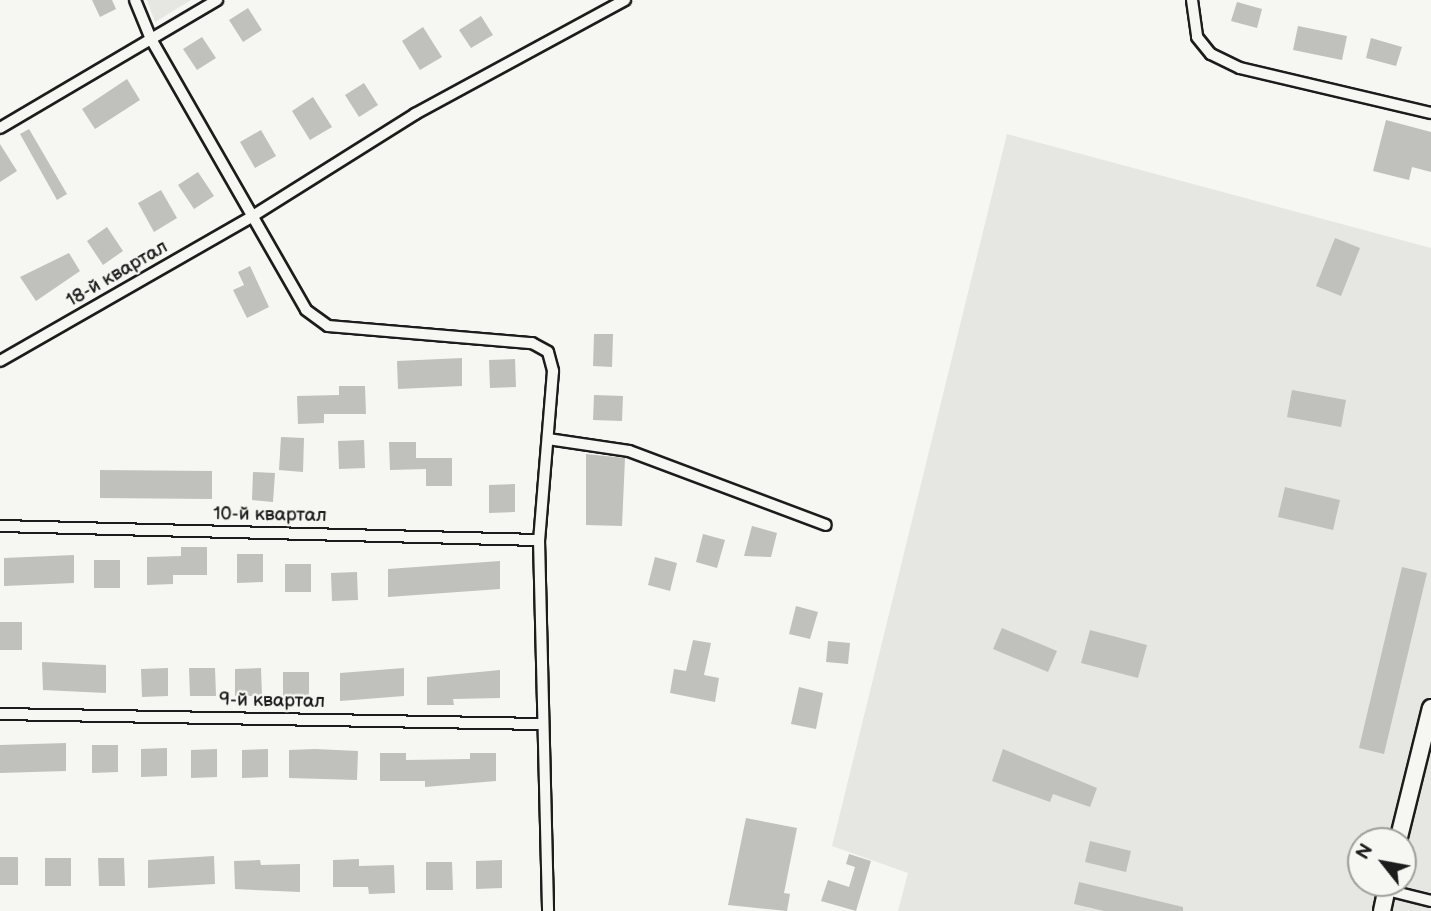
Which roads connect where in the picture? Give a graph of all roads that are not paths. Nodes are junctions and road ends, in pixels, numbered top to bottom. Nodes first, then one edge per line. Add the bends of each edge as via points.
1 (135, 0) edge
2 (217, 0) edge
3 (625, 0) edge
4 (1192, 0) edge
5 (151, 39) junction
6 (1431, 113) edge
7 (0, 128) edge
8 (251, 216) junction
9 (0, 361) edge
10 (548, 439) junction
11 (826, 525) dead end
12 (0, 526) edge
13 (539, 540) junction
14 (1431, 708) edge
15 (0, 714) edge
16 (544, 724) junction
17 (1401, 827) edge
18 (548, 911) edge

1 - 5 street
2 - 5 street
3 - 8 street, 18-й квартал via 415,114
4 - 6 street via 1197,37 1211,54 1240,68
5 - 7 street
5 - 8 street
8 - 9 street, 18-й квартал
8 - 10 street via 306,310 328,326 531,343 548,352 554,371
10 - 11 street via 629,451
10 - 13 street
12 - 13 street, 10-й квартал
13 - 16 street
14 - 17 street
15 - 16 street, 9-й квартал
16 - 18 street

